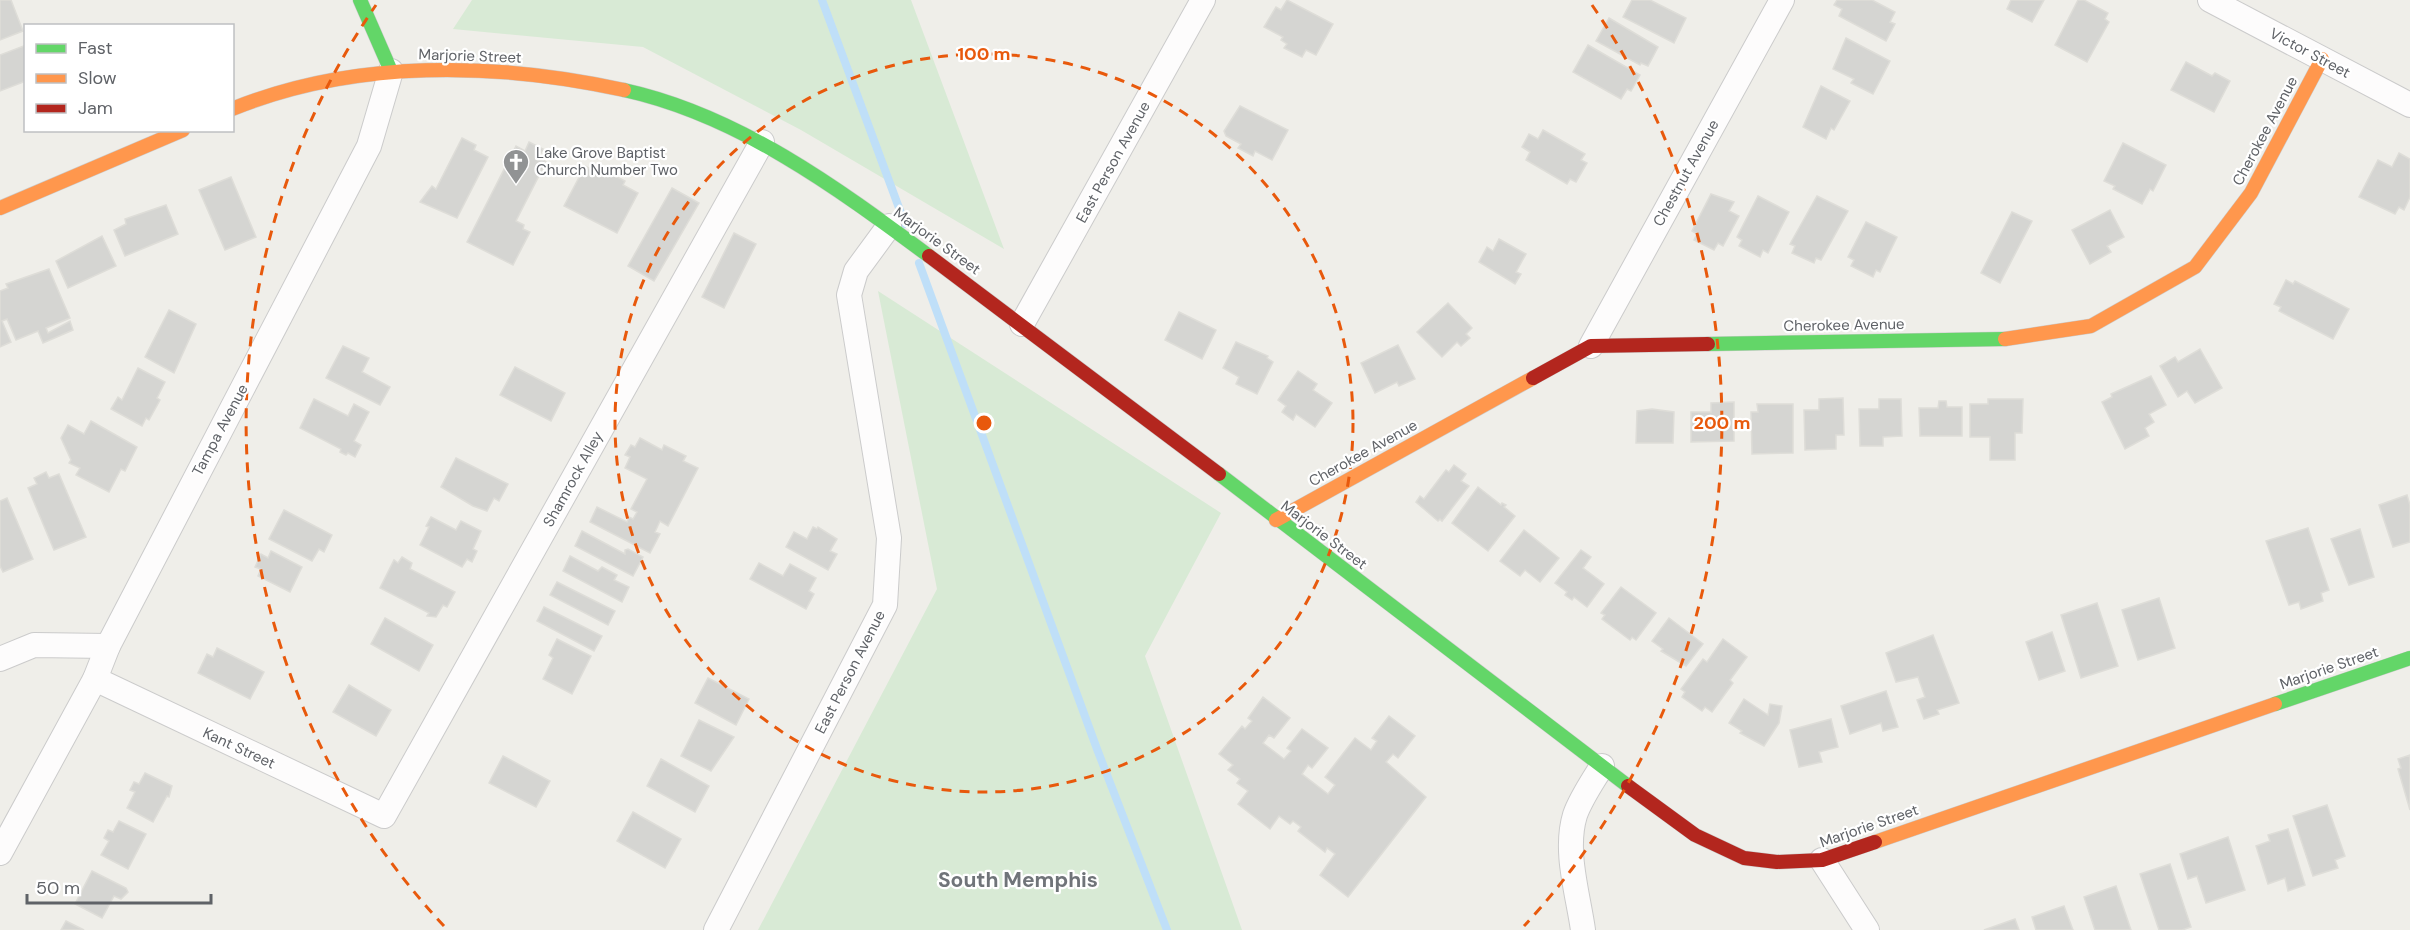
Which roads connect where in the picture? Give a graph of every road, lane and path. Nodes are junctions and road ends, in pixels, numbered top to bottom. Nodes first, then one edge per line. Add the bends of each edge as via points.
1 (360, 0) edge
2 (1203, 0) edge
3 (1782, 0) edge
4 (2210, 0) edge
5 (1187, 11) edge
6 (2322, 59) junction
7 (391, 70) junction
8 (2410, 105) edge
9 (234, 108) edge
10 (178, 132) edge
11 (762, 142) junction
12 (0, 208) edge
13 (889, 226) junction
14 (1022, 324) junction
15 (1591, 346) junction
16 (1276, 520) junction
17 (108, 646) junction
18 (2410, 658) edge
19 (0, 659) edge
20 (94, 679) junction
21 (1602, 766) junction
22 (384, 816) joint
23 (0, 853) edge
24 (1822, 860) junction
25 (716, 930) edge
26 (1583, 930) edge
27 (1867, 930) edge

1 - 7 street
2 - 5 street, East Person Avenue
3 - 15 street, Chestnut Avenue
4 - 6 street, Victor Street
5 - 14 street, East Person Avenue
6 - 8 street, Victor Street
6 - 15 street, Cherokee Avenue via 2251,193 2195,267 2091,326 1999,340
7 - 9 street, Marjorie Street via 269,94
7 - 11 street, Marjorie Street via 497,70 582,81 659,98
7 - 17 street, Tampa Avenue via 369,146
10 - 12 street
11 - 13 street, Marjorie Street
11 - 22 street, Shamrock Alley
13 - 14 street, Marjorie Street
13 - 25 street, East Person Avenue via 856,271 849,295 889,538 885,605
14 - 16 street, Marjorie Street
15 - 16 street, Cherokee Avenue
16 - 21 street, Marjorie Street
17 - 19 street via 34,645
17 - 20 street, Tampa Avenue
18 - 24 street, Marjorie Street
20 - 22 street, Kant Street
20 - 23 street, Tampa Avenue
21 - 24 street, Marjorie Street via 1675,822 1728,855 1783,863
21 - 26 street via 1575,815 1572,832 1572,861
24 - 27 street

